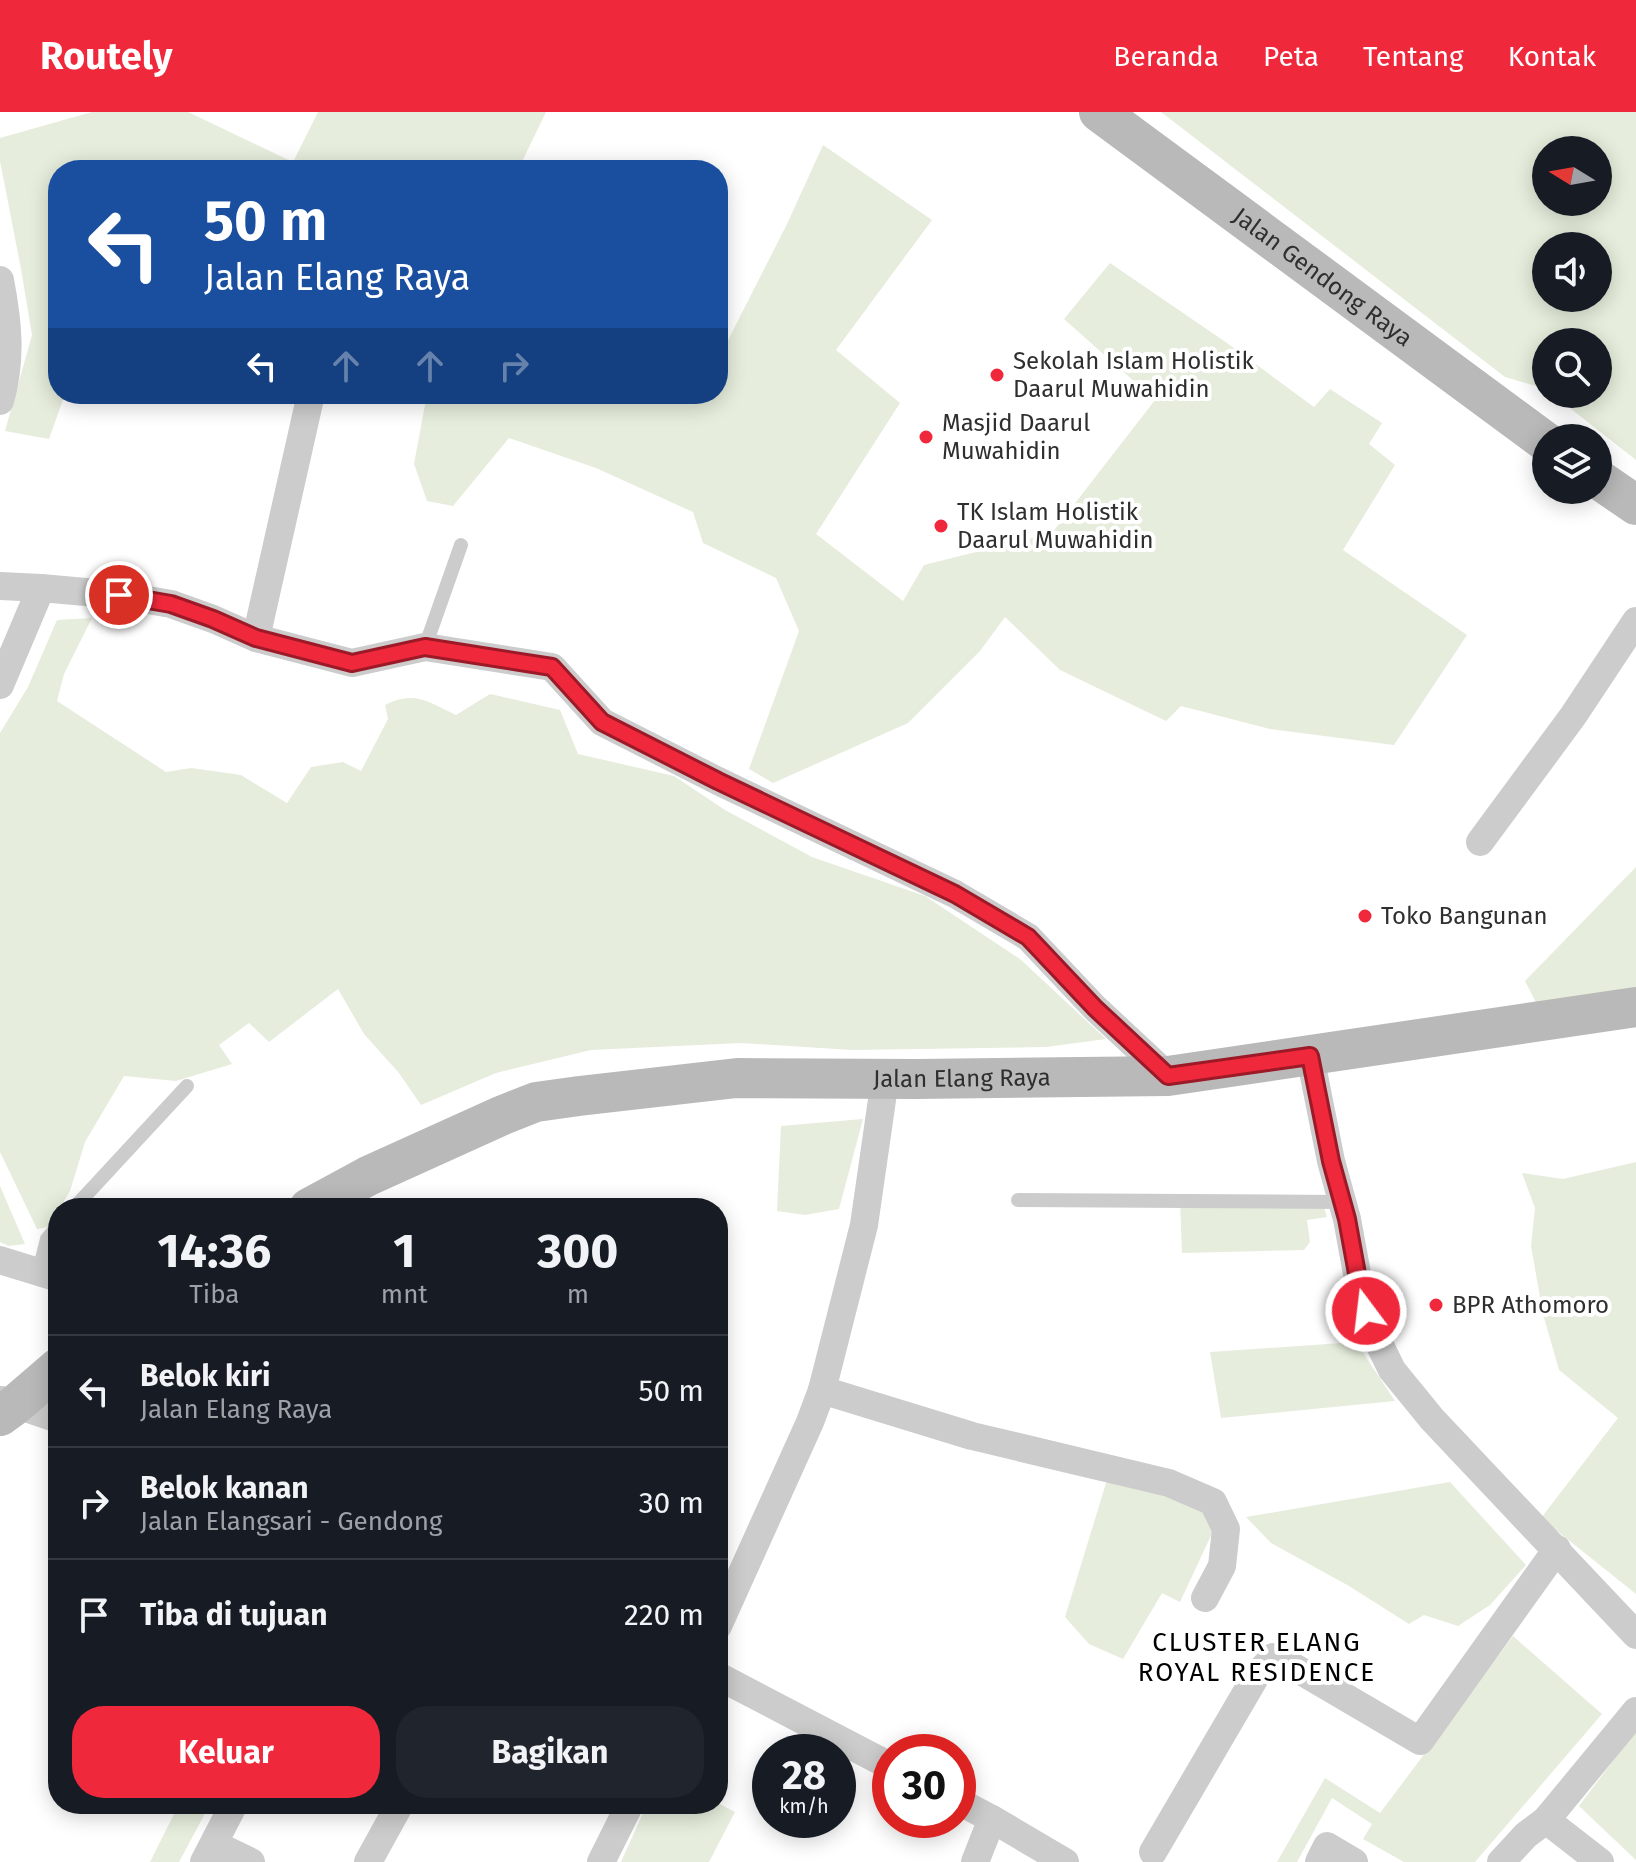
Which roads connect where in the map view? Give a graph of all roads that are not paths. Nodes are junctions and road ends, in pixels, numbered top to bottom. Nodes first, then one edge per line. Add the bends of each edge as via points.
1 (1099, 112) edge
2 (0, 280) edge
3 (0, 401) edge
4 (309, 404) edge
5 (1532, 432) edge
6 (1612, 489) edge
7 (1636, 505) edge
8 (461, 545) dead end
9 (0, 586) edge
10 (41, 588) junction
11 (1636, 621) edge
12 (256, 638) junction
13 (425, 647) junction
14 (0, 685) edge
15 (1480, 842) dead end
16 (1636, 1007) edge
17 (1310, 1056) junction
18 (1168, 1076) junction
19 (885, 1079) junction
20 (187, 1086) dead end
21 (83, 1198) edge
22 (327, 1198) edge
23 (1018, 1200) dead end
24 (1342, 1202) junction
25 (48, 1238) edge
26 (0, 1260) edge
27 (48, 1275) edge
28 (48, 1375) edge
29 (822, 1390) junction
30 (5, 1407) edge
31 (48, 1417) edge
32 (1557, 1549) junction
33 (1205, 1598) dead end
34 (728, 1604) edge
35 (1636, 1635) edge
36 (728, 1681) edge
37 (1636, 1711) edge
38 (872, 1757) edge
39 (976, 1811) edge
40 (229, 1814) edge
41 (394, 1814) edge
42 (625, 1814) edge
43 (992, 1819) junction
44 (1546, 1820) junction
45 (1153, 1852) dead end
46 (209, 1853) edge
47 (251, 1862) edge
48 (368, 1862) edge
49 (601, 1862) edge
50 (975, 1862) edge
51 (1065, 1862) edge
52 (1319, 1862) edge
53 (1354, 1862) edge
54 (1501, 1862) edge
55 (1600, 1862) edge

1 - 5 main road, Jalan Gendong Raya
2 - 3 street via 8,320
4 - 12 street
6 - 7 main road
8 - 13 lane
9 - 10 street
10 - 12 street via 171,604
10 - 14 street
11 - 15 street
12 - 13 street via 352,663
13 - 18 street via 552,667 602,722 955,894 1028,937
16 - 17 main road, Jalan Elang Raya
17 - 18 main road, Jalan Elang Raya
17 - 24 street
18 - 19 main road, Jalan Elang Raya
19 - 22 main road, Jalan Elang Raya via 737,1078 536,1102
19 - 29 street via 864,1225
20 - 21 lane
23 - 24 lane
24 - 32 street via 1360,1290 1392,1370
25 - 27 lane
26 - 27 street
28 - 30 main road
29 - 33 street via 972,1436 1169,1483 1213,1502 1226,1529 1222,1566
29 - 34 street
30 - 31 street
32 - 35 street
32 - 45 street via 1420,1741 1273,1657 1256,1676
36 - 38 street
37 - 44 street
39 - 43 street
40 - 46 street
41 - 48 street
42 - 49 street
43 - 50 street
43 - 51 street
44 - 54 street
44 - 55 street
46 - 47 street
52 - 53 street via 1327,1846

